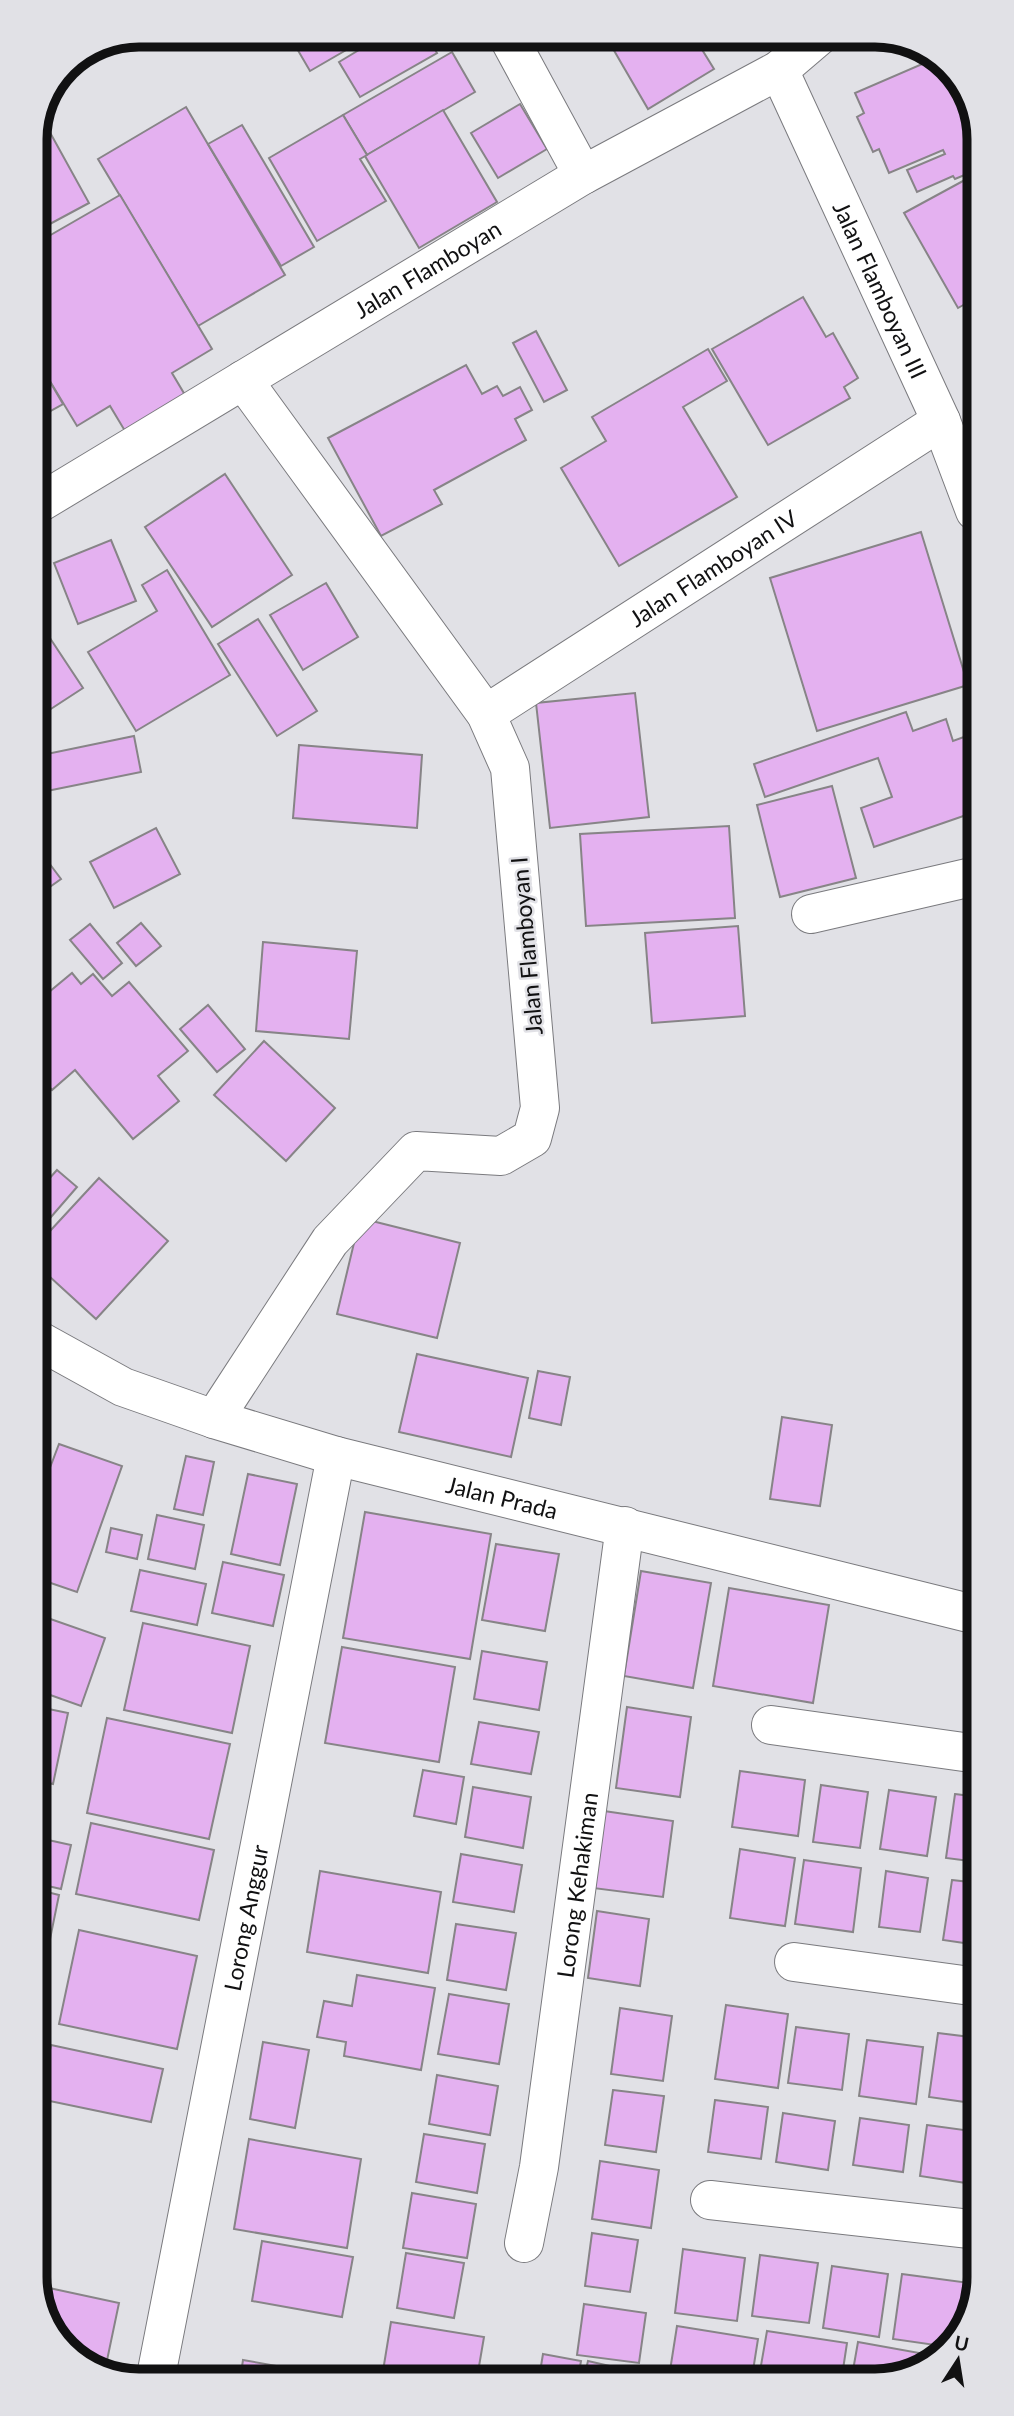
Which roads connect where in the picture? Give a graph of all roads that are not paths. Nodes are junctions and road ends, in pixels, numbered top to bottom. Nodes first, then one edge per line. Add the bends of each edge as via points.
1 (514, 47) edge
2 (806, 47) edge
3 (779, 70) junction
4 (583, 174) junction
5 (243, 380) junction
6 (941, 421) junction
7 (967, 490) edge
8 (47, 498) edge
9 (486, 714) junction
10 (967, 878) edge
11 (811, 914) dead end
12 (47, 1345) edge
13 (214, 1419) junction
14 (336, 1455) junction
15 (625, 1526) junction
16 (967, 1612) edge
17 (771, 1725) dead end
18 (967, 1752) edge
19 (794, 1962) dead end
20 (967, 1986) edge
21 (710, 2200) dead end
22 (967, 2229) edge
23 (524, 2243) dead end
24 (157, 2369) edge

1 - 4 street
2 - 3 street, Jalan Flamboyan
3 - 4 street, Jalan Flamboyan
3 - 6 street, Jalan Flamboyan III
4 - 5 street, Jalan Flamboyan
5 - 8 street, Jalan Flamboyan
5 - 9 street, Jalan Flamboyan I
6 - 7 street, Jalan Flamboyan III
6 - 9 street, Jalan Flamboyan IV
9 - 13 street, Jalan Flamboyan I via 510,768 540,1108 532,1138 501,1156 416,1151 330,1241
10 - 11 street
12 - 13 street, Jalan Prada via 123,1387
13 - 14 street, Jalan Prada
14 - 15 street, Jalan Prada
14 - 24 street, Lorong Anggur
15 - 16 street, Jalan Prada
15 - 23 street, Lorong Kehakiman via 539,2167
17 - 18 street
19 - 20 street
21 - 22 street

